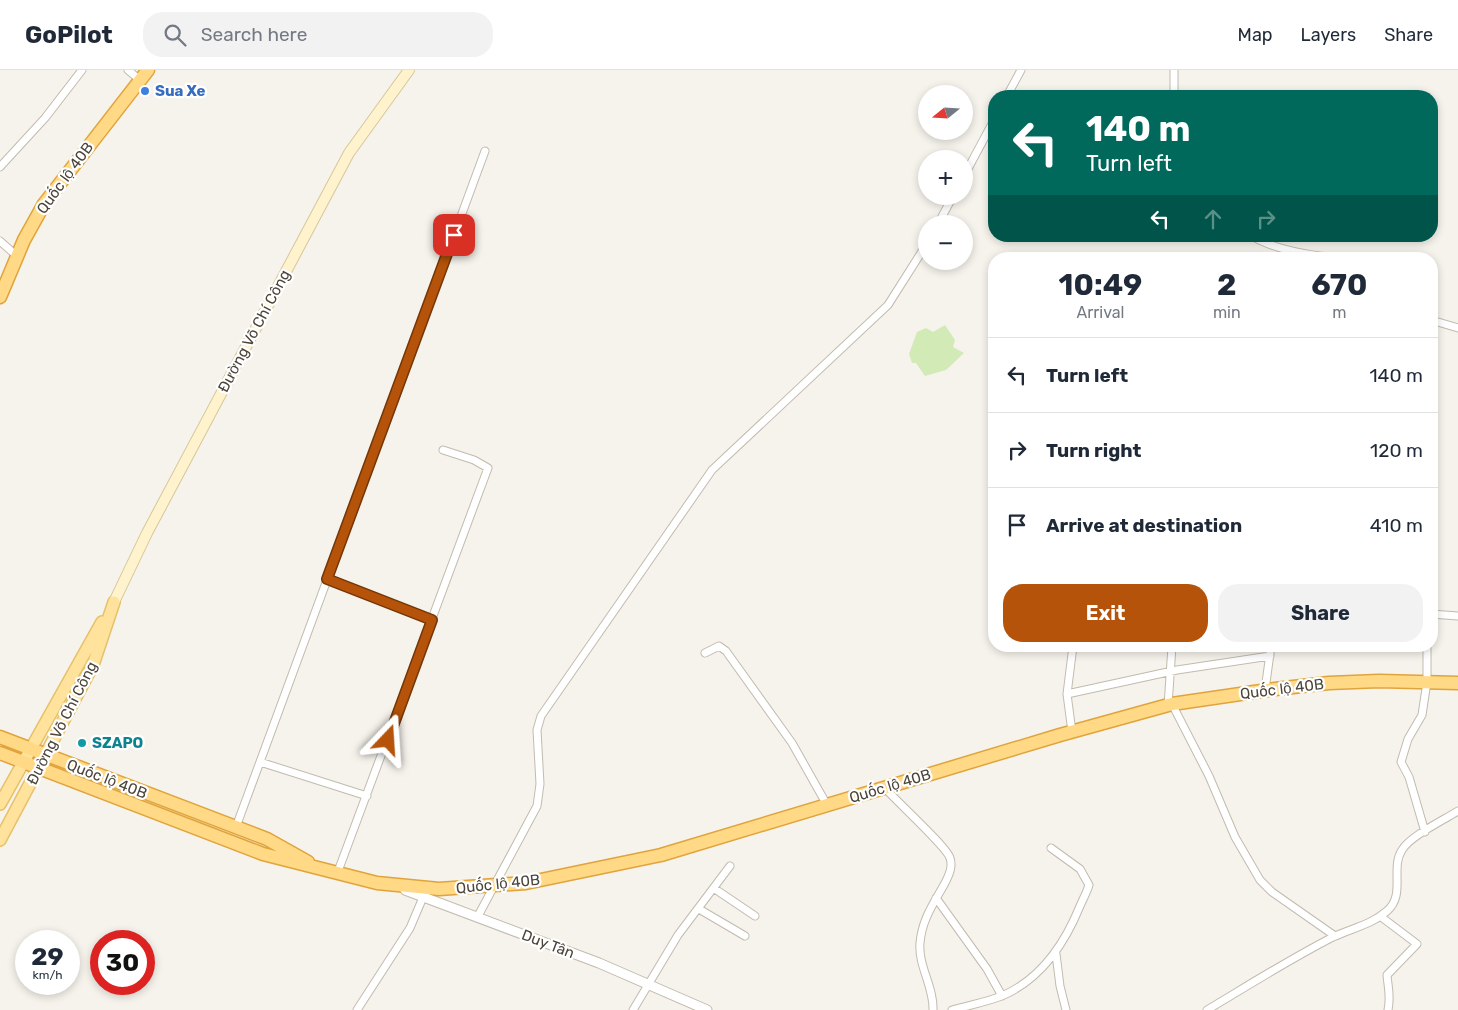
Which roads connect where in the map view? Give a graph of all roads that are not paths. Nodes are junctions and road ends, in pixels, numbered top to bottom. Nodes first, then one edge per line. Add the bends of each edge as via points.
1 (82, 70) edge
2 (128, 70) edge
3 (409, 70) edge
4 (1021, 70) edge
5 (1174, 70) edge
6 (144, 75) edge
7 (1009, 90) edge
8 (1174, 90) edge
9 (988, 131) edge
10 (485, 151) dead end
11 (973, 159) edge
12 (0, 167) edge
13 (0, 241) edge
14 (1266, 242) edge
15 (1303, 252) edge
16 (17, 256) junction
17 (918, 258) edge
18 (0, 297) edge
19 (1438, 322) edge
20 (1458, 328) edge
21 (443, 450) dead end
22 (327, 579) junction
23 (114, 602) junction
24 (1438, 615) edge
25 (1458, 616) edge
26 (432, 620) junction
27 (1072, 652) edge
28 (1171, 652) edge
29 (1270, 652) edge
30 (1427, 652) edge
31 (705, 653) dead end
32 (1270, 656) junction
33 (1169, 672) junction
34 (1428, 682) junction
35 (1458, 683) edge
36 (1265, 690) junction
37 (1067, 694) junction
38 (1170, 705) junction
39 (1072, 732) junction
40 (0, 737) edge
41 (30, 749) junction
42 (0, 753) edge
43 (46, 756) junction
44 (23, 762) junction
45 (260, 762) junction
46 (39, 769) junction
47 (885, 788) junction
48 (367, 796) junction
49 (0, 804) edge
50 (827, 805) junction
51 (1458, 811) edge
52 (236, 827) junction
53 (1425, 832) junction
54 (0, 840) edge
55 (1051, 848) dead end
56 (730, 866) dead end
57 (323, 871) junction
58 (337, 874) junction
59 (386, 884) junction
60 (494, 886) junction
61 (715, 889) junction
62 (424, 895) junction
63 (936, 898) junction
64 (699, 909) junction
65 (478, 916) junction
66 (755, 916) dead end
67 (1380, 916) junction
68 (746, 936) dead end
69 (1335, 936) junction
70 (1056, 954) junction
71 (649, 984) junction
72 (1002, 996) junction
73 (357, 1010) edge
74 (633, 1010) edge
75 (707, 1010) edge
76 (933, 1010) edge
77 (952, 1010) edge
78 (1066, 1010) edge
79 (1208, 1010) edge
80 (1388, 1010) edge

1 - 12 street via 45,118
2 - 6 street
3 - 23 main road, Đường Võ Chí Công via 376,113 345,162 147,533
4 - 7 street
5 - 8 street
6 - 16 highway, Quốc lộ 40B via 44,204
9 - 11 street
10 - 22 street
13 - 16 street
14 - 15 street
16 - 18 highway, Quốc lộ 40B
17 - 60 street via 888,305 712,470 541,716 537,730 540,784 537,806
19 - 20 street
21 - 26 street via 488,468
22 - 26 street
22 - 45 street
23 - 41 main road, Đường Võ Chí Công
23 - 43 main road, Đường Võ Chí Công via 93,665
24 - 25 street
26 - 48 street
27 - 37 street
28 - 33 street
29 - 32 street
30 - 34 street
31 - 50 street via 719,646 735,662 792,742
32 - 33 street
32 - 36 street
33 - 37 street
33 - 38 street
34 - 35 highway, Quốc lộ 40B
34 - 36 highway, Quốc lộ 40B via 1329,683
34 - 53 street via 1422,715 1408,739 1401,762 1409,777
36 - 38 highway, Quốc lộ 40B
37 - 39 street
38 - 39 highway, Quốc lộ 40B
38 - 69 street via 1209,776 1235,837 1260,880
39 - 47 highway, Quốc lộ 40B
40 - 41 highway, Quốc lộ 40B
41 - 43 highway, Quốc lộ 40B
41 - 44 main road, Đường Võ Chí Công
42 - 44 highway, Quốc lộ 40B
43 - 46 main road, Đường Võ Chí Công
43 - 52 highway, Quốc lộ 40B
44 - 46 highway, Quốc lộ 40B
44 - 49 main road, Đường Võ Chí Công
45 - 48 street
45 - 52 street
46 - 54 main road, Đường Võ Chí Công
46 - 57 highway, Quốc lộ 40B via 263,854
47 - 50 highway, Quốc lộ 40B
47 - 63 street via 949,854 951,869
48 - 58 street
50 - 60 highway, Quốc lộ 40B via 661,855 526,883
51 - 53 street
52 - 57 highway, Quốc lộ 40B via 267,839
53 - 67 street via 1400,852 1396,899
55 - 70 street via 1080,869 1089,885
56 - 61 street
57 - 58 highway, Quốc lộ 40B
58 - 59 highway, Quốc lộ 40B
59 - 60 highway, Quốc lộ 40B via 427,890
59 - 62 street, Duy Tân
60 - 65 street
61 - 64 street
61 - 66 street
62 - 65 street, Duy Tân
62 - 73 street via 410,928
63 - 72 street via 987,969
63 - 76 street via 925,919 920,949
64 - 68 street
64 - 71 street via 675,939
65 - 71 street, Duy Tân
67 - 69 street
67 - 80 street via 1416,944 1387,975 1391,990
69 - 79 street
70 - 72 street
70 - 78 street
71 - 74 street
71 - 75 street, Duy Tân
72 - 77 street

